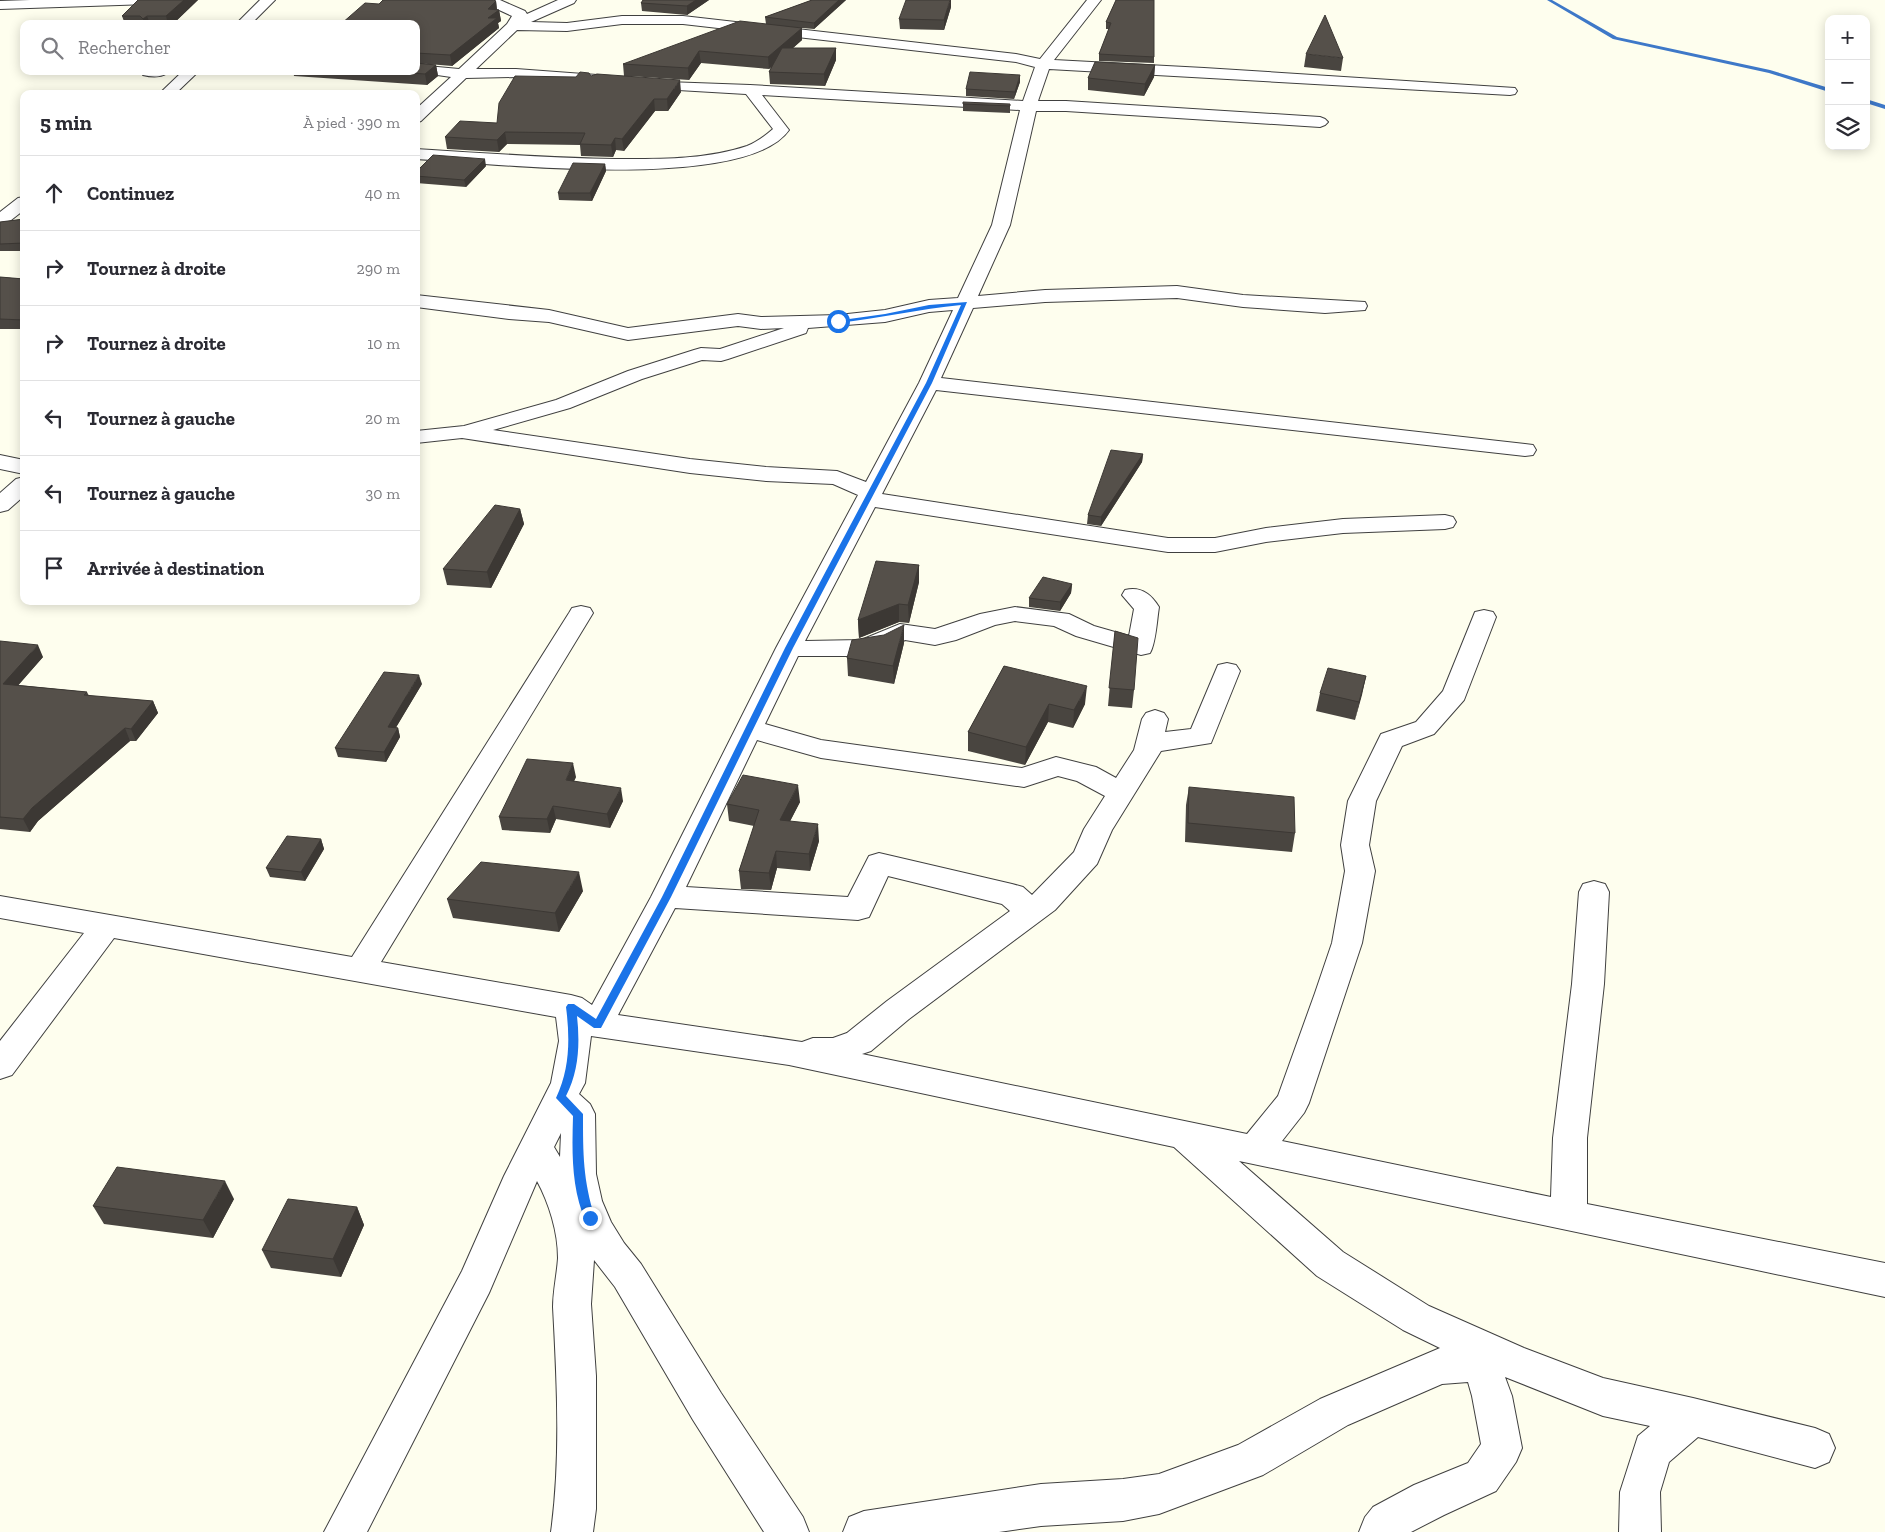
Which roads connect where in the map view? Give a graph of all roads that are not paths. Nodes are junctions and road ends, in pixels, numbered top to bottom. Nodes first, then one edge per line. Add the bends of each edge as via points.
1 (144, 0) edge
2 (149, 0) edge
3 (268, 0) edge
4 (489, 0) edge
5 (569, 0) edge
6 (1094, 0) edge
7 (0, 6) edge
8 (247, 20) edge
9 (512, 26) junction
10 (1043, 64) junction
11 (420, 69) edge
12 (463, 74) junction
13 (187, 75) edge
14 (610, 79) edge
15 (626, 82) edge
16 (750, 89) junction
17 (171, 90) edge
18 (1510, 91) dead end
19 (1029, 106) junction
20 (420, 114) edge
21 (1320, 122) dead end
22 (420, 154) edge
23 (20, 205) edge
24 (0, 220) edge
25 (420, 302) edge
26 (965, 303) junction
27 (1358, 306) dead end
28 (814, 322) junction
29 (715, 323) junction
30 (761, 323) junction
31 (780, 337) junction
32 (701, 354) junction
33 (929, 383) junction
34 (462, 432) junction
35 (420, 437) edge
36 (1525, 450) dead end
37 (0, 462) edge
38 (20, 466) edge
39 (20, 488) edge
40 (871, 496) junction
41 (0, 505) edge
42 (1445, 522) dead end
43 (1134, 594) dead end
44 (581, 612) dead end
45 (1484, 617) dead end
46 (789, 648) junction
47 (1227, 671) dead end
48 (750, 729) junction
49 (1121, 792) junction
50 (1594, 892) dead end
51 (666, 897) junction
52 (0, 907) edge
53 (1031, 912) junction
54 (106, 926) junction
55 (360, 970) junction
56 (584, 1016) junction
57 (789, 1052) junction
58 (0, 1066) edge
59 (561, 1098) junction
60 (1184, 1135) junction
61 (536, 1150) junction
62 (1254, 1150) junction
63 (1568, 1216) junction
64 (1885, 1280) edge
65 (1485, 1355) junction
66 (1694, 1417) junction
67 (1816, 1448) dead end
68 (345, 1532) edge
69 (572, 1532) edge
70 (788, 1532) edge
71 (864, 1532) edge
72 (1380, 1532) edge
73 (1640, 1532) edge

1 - 2 street
1 - 7 street
3 - 8 street
4 - 9 street via 520,14
5 - 9 street
6 - 10 street
9 - 10 street via 567,27 622,20 683,20 1007,57
9 - 12 street
10 - 18 street
10 - 19 street
11 - 12 street
12 - 14 street via 516,73
12 - 20 street
13 - 17 street
15 - 16 street
16 - 19 street
16 - 22 street via 781,130 754,149 727,156 678,163 594,164
19 - 21 street
19 - 26 street via 1001,225
23 - 24 street
25 - 29 street via 549,316 628,334
26 - 27 street via 1044,296 1177,292 1243,301
26 - 28 street via 929,306 885,316
26 - 33 street
28 - 30 street
28 - 31 street
29 - 30 street via 738,320
29 - 32 street
30 - 31 street
31 - 32 street via 721,355
32 - 34 street via 635,375 564,404
33 - 36 street
33 - 40 street
34 - 35 street
34 - 40 street via 690,466 837,478
37 - 38 street
39 - 41 street
40 - 42 street via 1168,545 1215,545 1343,526
40 - 46 street
43 - 46 street via 1146,607 1141,647 1085,631 1060,619 1015,614 935,637 900,632 871,647
44 - 55 street
45 - 62 street via 1455,694 1425,728 1391,740 1362,801 1355,845 1360,871 1347,943 1292,1103
46 - 48 street
47 - 49 street via 1201,737 1158,742 1153,728 1148,750
48 - 49 street via 820,749 974,772 1024,778 1056,766 1086,774
48 - 51 street
49 - 53 street via 1098,829 1087,857
50 - 63 street via 1588,984 1570,1138
51 - 53 street via 858,909 879,864 1012,895
51 - 56 street
52 - 54 street
53 - 57 street via 859,1042 834,1051
54 - 55 street
54 - 58 street
55 - 56 street
56 - 57 street
56 - 59 street
57 - 60 street
59 - 61 street
59 - 70 street via 578,1114 577,1163 590,1218
60 - 62 street
60 - 65 street via 1330,1264 1416,1318
61 - 68 street via 476,1281
61 - 69 street via 553,1175 569,1214 576,1256 572,1304 577,1376
62 - 63 street
63 - 64 street
65 - 66 street via 1603,1397
65 - 71 street via 1440,1366 1334,1412 1250,1461 1159,1494 1123,1500 1041,1505
65 - 72 street via 1502,1448 1482,1477 1388,1522
66 - 67 street
66 - 73 street via 1652,1450 1640,1492

